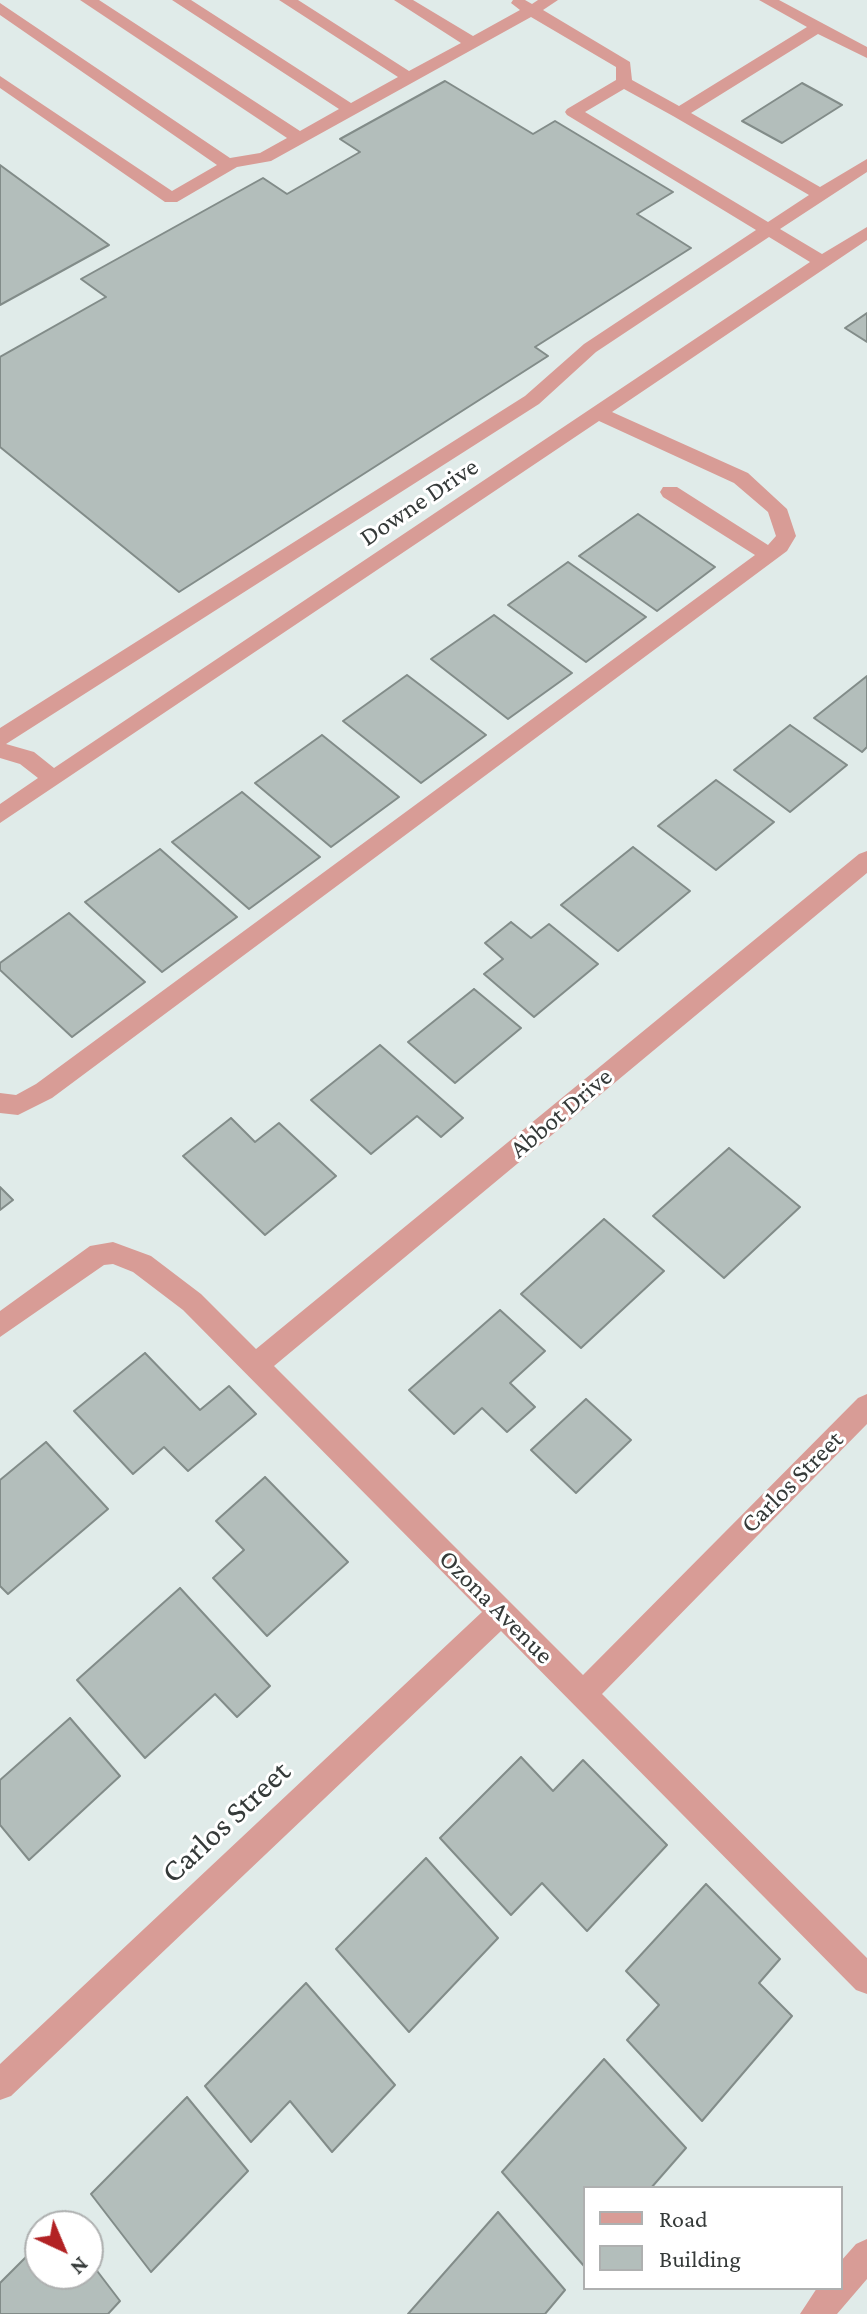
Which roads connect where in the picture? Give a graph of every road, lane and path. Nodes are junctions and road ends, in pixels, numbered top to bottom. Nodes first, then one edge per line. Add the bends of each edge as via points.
1 (88, 0) edge
2 (180, 0) edge
3 (287, 0) edge
4 (402, 0) edge
5 (513, 0) edge
6 (550, 0) edge
7 (768, 0) edge
8 (0, 8) edge
9 (529, 9) junction
10 (818, 27) junction
11 (471, 42) junction
12 (867, 53) edge
13 (408, 77) junction
14 (0, 81) edge
15 (624, 82) junction
16 (350, 109) junction
17 (679, 113) junction
18 (299, 138) junction
19 (867, 164) edge
20 (229, 165) junction
21 (821, 195) junction
22 (768, 230) junction
23 (867, 232) edge
24 (822, 262) junction
25 (598, 413) junction
26 (670, 492) dead end
27 (768, 554) junction
28 (0, 738) edge
29 (0, 750) edge
30 (54, 779) junction
31 (0, 815) edge
32 (867, 860) edge
33 (0, 1103) edge
34 (0, 1326) edge
35 (255, 1366) junction
36 (867, 1406) edge
37 (502, 1612) junction
38 (582, 1695) junction
39 (867, 1979) edge
40 (0, 2085) edge
41 (867, 2255) edge
42 (843, 2283) edge
43 (837, 2290) edge
44 (816, 2314) edge

1 - 18 street
2 - 16 street
3 - 13 street
4 - 11 street
5 - 9 street
6 - 9 street
7 - 10 street
8 - 20 street
9 - 11 street
9 - 15 street via 624,65
10 - 12 street
10 - 17 street
11 - 13 street
13 - 16 street
14 - 20 street via 171,198
15 - 17 street
15 - 22 street via 573,112
16 - 18 street
17 - 21 street
18 - 20 street via 265,157
19 - 21 street
21 - 22 street
22 - 24 street
22 - 28 street via 590,348 532,400
23 - 24 street, Downe Drive
24 - 25 street, Downe Drive
25 - 27 street via 741,478 777,509 786,536
25 - 30 street, Downe Drive
26 - 27 street
27 - 33 street via 44,1091 18,1105
29 - 30 street via 27,758
30 - 31 street, Downe Drive
32 - 35 street, Abbot Drive
34 - 35 street, Ozona Avenue via 99,1254 113,1253 142,1264 192,1302
35 - 37 street, Ozona Avenue
36 - 38 street, Carlos Street
37 - 38 street, Ozona Avenue
37 - 40 street, Carlos Street
38 - 39 street, Ozona Avenue
41 - 42 street
43 - 44 street

